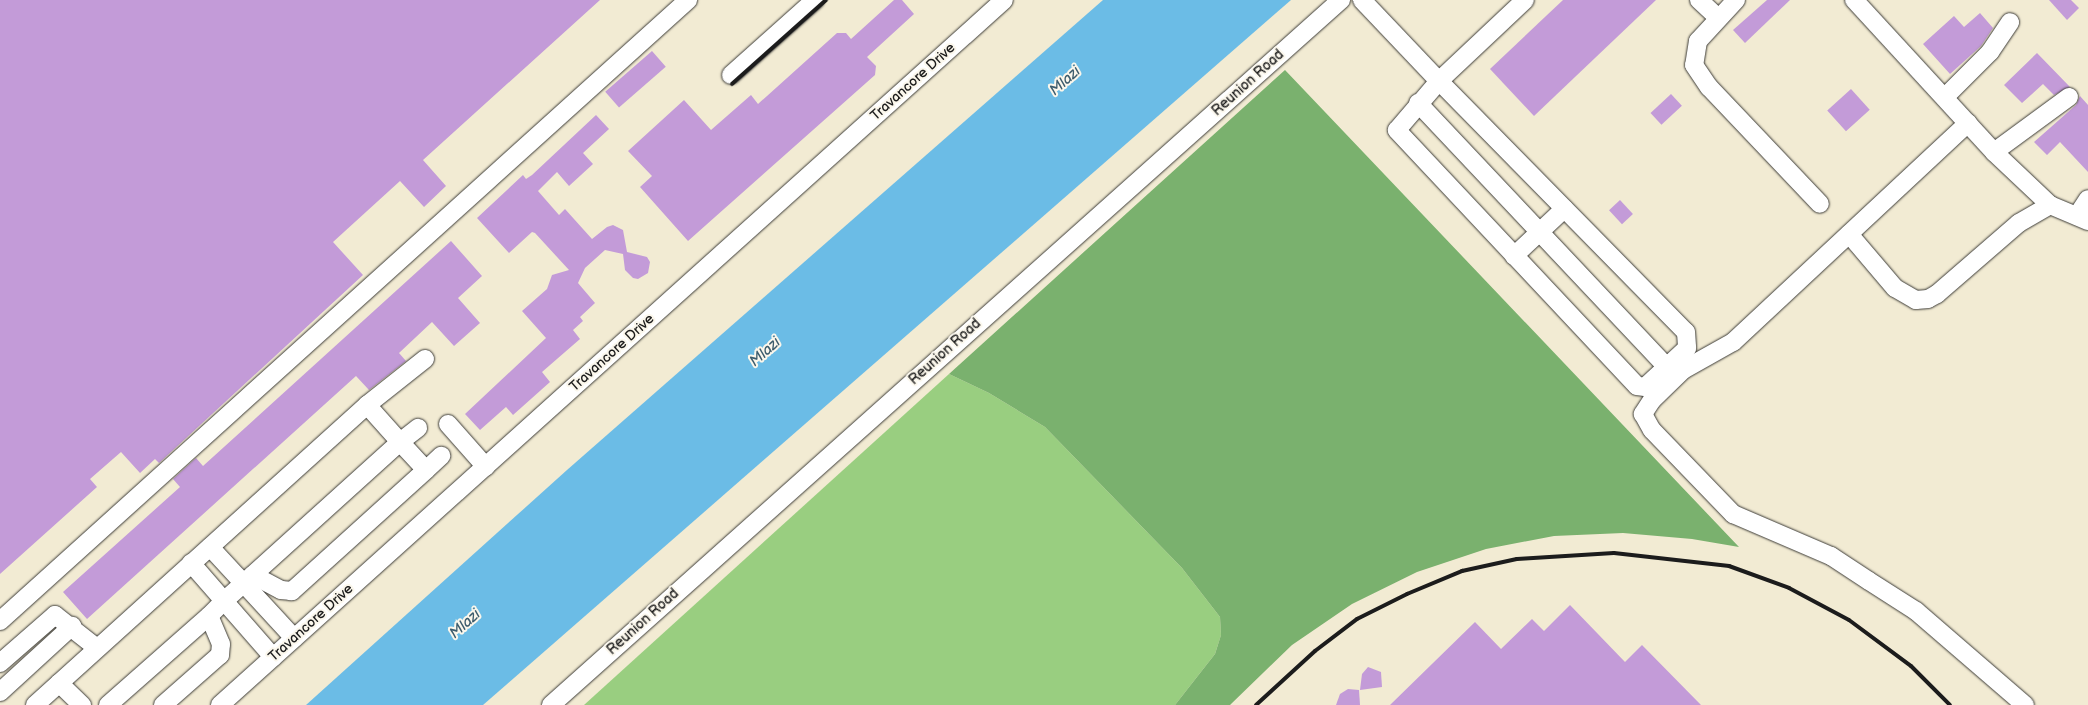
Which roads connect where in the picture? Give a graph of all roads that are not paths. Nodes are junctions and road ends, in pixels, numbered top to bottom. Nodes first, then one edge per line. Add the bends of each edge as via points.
1 (688, 0) edge
2 (816, 0) edge
3 (1004, 0) edge
4 (1341, 0) edge
5 (1362, 0) edge
6 (1525, 0) edge
7 (1699, 0) edge
8 (1736, 0) edge
9 (1854, 0) edge
10 (796, 6) edge
11 (1718, 18) junction
12 (2010, 22) dead end
13 (731, 75) dead end
14 (1439, 81) junction
15 (2069, 96) dead end
16 (1945, 97) junction
17 (1418, 103) junction
18 (1968, 123) junction
19 (1994, 152) junction
20 (2088, 199) edge
21 (1820, 204) dead end
22 (2050, 205) junction
23 (1564, 208) junction
24 (2082, 219) edge
25 (1540, 231) junction
26 (1849, 234) junction
27 (1514, 256) junction
28 (425, 359) dead end
29 (1667, 367) junction
30 (367, 405) junction
31 (448, 424) dead end
32 (418, 428) dead end
33 (400, 442) junction
34 (441, 456) dead end
35 (486, 467) junction
36 (426, 470) junction
37 (210, 547) junction
38 (191, 563) junction
39 (248, 580) junction
40 (224, 601) junction
41 (209, 616) junction
42 (0, 620) edge
43 (72, 626) junction
44 (294, 638) junction
45 (97, 648) junction
46 (273, 657) junction
47 (0, 662) edge
48 (59, 683) junction
49 (0, 692) edge
50 (35, 705) edge
51 (82, 705) edge
52 (108, 705) edge
53 (163, 705) edge
54 (220, 705) edge
55 (551, 705) edge
56 (2025, 705) edge

1 - 42 street
2 - 10 street
3 - 35 street, Travancore Drive
4 - 55 street, Reunion Road
5 - 14 street
6 - 14 street
7 - 11 street
8 - 11 street
9 - 16 street
10 - 13 street
11 - 21 street via 1698,41 1693,54 1699,76
12 - 16 street via 1990,52
14 - 17 street
14 - 23 street
15 - 19 street
16 - 18 street
17 - 25 street
17 - 27 street via 1397,126 1400,136
18 - 19 street
18 - 26 street
19 - 22 street
20 - 24 street
22 - 24 street
22 - 26 street via 2019,223 1937,294 1916,300 1900,292
23 - 25 street
23 - 29 street via 1686,332 1686,348
25 - 27 street
25 - 29 street
26 - 56 street via 1727,348 1683,370 1646,407 1644,420 1732,514 1831,556 1916,612
27 - 29 street via 1636,386 1645,387
28 - 30 street
30 - 33 street
30 - 37 street
31 - 35 street
32 - 33 street
33 - 36 street
33 - 39 street
34 - 36 street
35 - 44 street, Travancore Drive
36 - 39 street via 292,591
37 - 38 street
37 - 39 street
38 - 40 street
38 - 45 street
39 - 40 street
39 - 44 street
40 - 41 street
40 - 46 street
41 - 52 street
41 - 53 street via 221,644 220,655
43 - 45 street
43 - 47 street via 61,616 53,615
43 - 49 street
44 - 46 street, Travancore Drive
45 - 48 street
46 - 54 street, Travancore Drive
48 - 50 street
48 - 51 street

